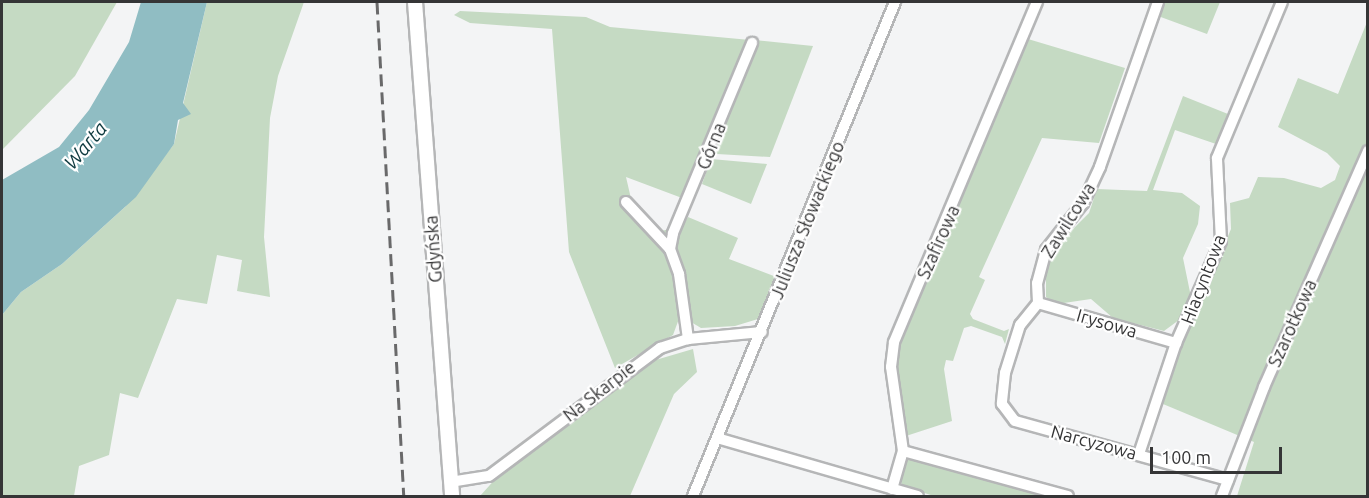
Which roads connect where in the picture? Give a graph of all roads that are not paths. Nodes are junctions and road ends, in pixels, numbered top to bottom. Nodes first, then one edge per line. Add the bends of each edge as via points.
1 (415, 2) edge
2 (895, 2) edge
3 (1037, 2) edge
4 (1158, 2) edge
5 (1282, 2) edge
6 (752, 43) dead end
7 (1368, 151) edge
8 (626, 202) dead end
9 (670, 249) junction
10 (1038, 303) junction
11 (762, 332) junction
12 (688, 339) junction
13 (1176, 343) junction
14 (717, 438) junction
15 (903, 451) junction
16 (1139, 454) junction
17 (1228, 480) junction
18 (892, 489) junction
19 (451, 490) edge
20 (693, 496) edge
21 (918, 496) edge
22 (1068, 496) edge
23 (1222, 496) edge

1 - 19 main road, Gdyńska
2 - 11 street, Juliusza Słowackiego
3 - 15 street, Szafirowa via 894,342 891,367
4 - 10 street, Zawilcowa via 1100,167 1083,203 1046,250 1037,283
5 - 13 street, Hiacyntowa via 1217,158 1221,241
6 - 9 street, Górna via 673,233
7 - 17 street, Szarotkowa via 1264,387
8 - 9 street
9 - 12 street via 679,274
10 - 13 street, Irysowa
10 - 16 street, Narcyzowa via 1020,325 1005,373 1002,404 1015,421
11 - 12 street, Na Skarpie
11 - 14 street, Juliusza Słowackiego
12 - 19 street, Na Skarpie via 642,358 489,476
13 - 16 street, Hiacyntowa
14 - 18 street
14 - 20 street, Juliusza Słowackiego
15 - 18 street, Szafirowa
15 - 22 street
16 - 17 street, Narcyzowa
17 - 23 street, Szarotkowa
18 - 21 street

